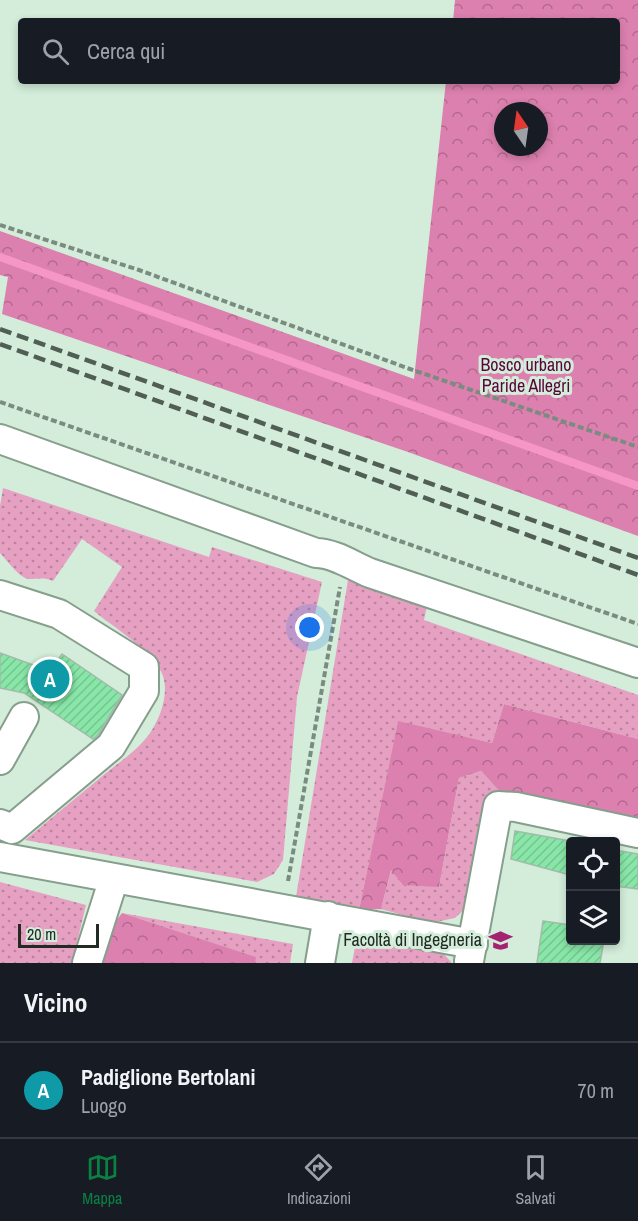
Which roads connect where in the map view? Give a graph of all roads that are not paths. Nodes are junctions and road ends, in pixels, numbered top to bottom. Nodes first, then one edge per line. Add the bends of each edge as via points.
1 (0, 439) edge
2 (0, 595) edge
3 (638, 663) edge
4 (24, 717) dead end
5 (0, 760) edge
6 (0, 824) edge
7 (638, 833) edge
8 (0, 857) edge
9 (114, 878) junction
10 (328, 916) junction
11 (471, 953) edge
12 (87, 963) edge
13 (320, 963) edge

1 - 3 street via 370,573
2 - 6 street via 58,614 144,667 144,691 111,746 12,829
4 - 5 street
7 - 11 street via 498,806
8 - 9 street
9 - 10 street
9 - 12 street
10 - 11 street via 371,924
10 - 13 street

